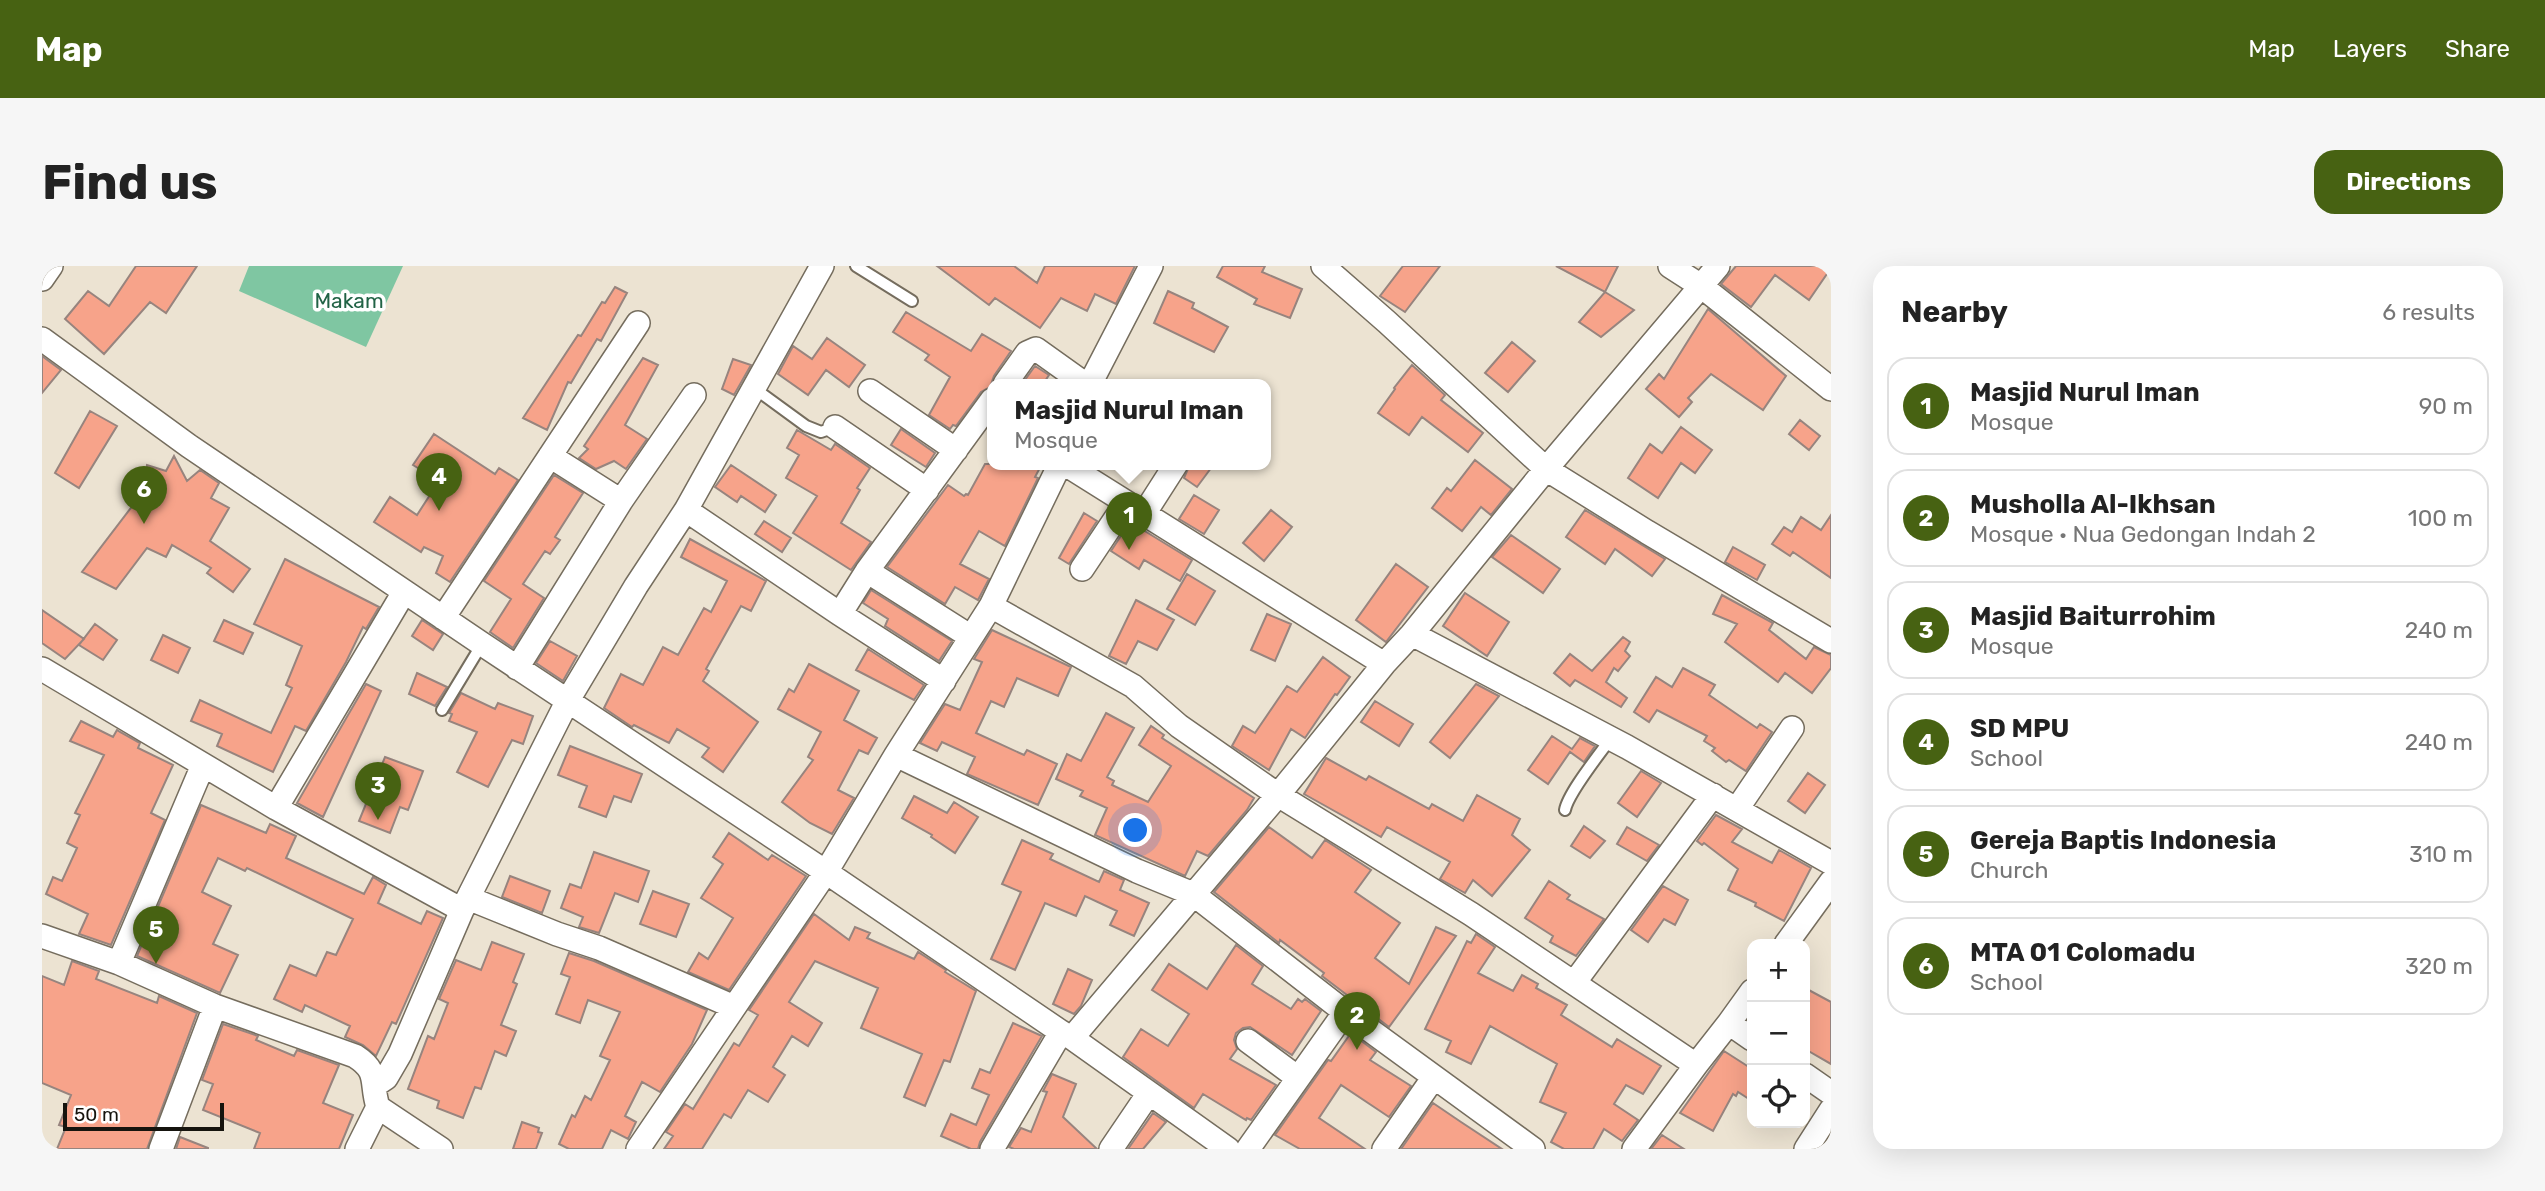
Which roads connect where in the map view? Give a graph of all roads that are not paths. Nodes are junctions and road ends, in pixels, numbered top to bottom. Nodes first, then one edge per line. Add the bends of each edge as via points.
1 (51, 266) edge
2 (822, 266) edge
3 (856, 266) edge
4 (1151, 266) edge
5 (1323, 266) edge
6 (1670, 266) edge
7 (1718, 266) edge
8 (42, 279) edge
9 (1701, 286) junction
10 (912, 301) dead end
11 (638, 323) dead end
12 (42, 339) edge
13 (1009, 379) edge
14 (1081, 379) edge
15 (1091, 379) edge
16 (754, 388) junction
17 (1831, 389) edge
18 (870, 391) dead end
19 (694, 395) dead end
20 (987, 407) edge
21 (835, 426) joint
22 (956, 450) junction
23 (550, 456) junction
24 (1546, 469) junction
25 (1059, 470) edge
26 (1072, 470) edge
27 (1170, 470) edge
28 (928, 489) junction
29 (621, 501) junction
30 (1135, 508) junction
31 (686, 510) junction
32 (1082, 569) dead end
33 (867, 571) junction
34 (404, 592) junction
35 (991, 606) junction
36 (840, 614) junction
37 (443, 618) junction
38 (1412, 634) junction
39 (971, 637) junction
40 (1831, 641) edge
41 (482, 644) junction
42 (1384, 664) junction
43 (517, 668) junction
44 (42, 669) edge
45 (944, 681) junction
46 (568, 700) junction
47 (442, 710) dead end
48 (1792, 728) dead end
49 (1611, 738) junction
50 (896, 755) junction
51 (203, 765) junction
52 (1278, 795) junction
53 (1713, 795) junction
54 (276, 808) junction
55 (1737, 809) junction
56 (1565, 810) dead end
57 (1831, 863) edge
58 (827, 872) junction
59 (1831, 882) edge
60 (1194, 894) junction
61 (465, 904) junction
62 (42, 936) edge
63 (1790, 939) edge
64 (119, 963) junction
65 (1574, 983) junction
66 (1747, 998) edge
67 (215, 1006) junction
68 (734, 1007) junction
69 (1345, 1012) junction
70 (1730, 1023) junction
71 (1066, 1035) junction
72 (1747, 1035) edge
73 (1248, 1041) dead end
74 (1696, 1065) junction
75 (1434, 1077) junction
76 (1298, 1078) junction
77 (1810, 1078) edge
78 (1149, 1093) junction
79 (1831, 1093) edge
80 (376, 1096) junction
81 (1831, 1110) edge
82 (161, 1149) edge
83 (357, 1149) edge
84 (442, 1149) edge
85 (638, 1149) edge
86 (992, 1149) edge
87 (1111, 1149) edge
88 (1228, 1149) edge
89 (1248, 1149) edge
90 (1384, 1149) edge
91 (1533, 1149) edge
92 (1634, 1149) edge
93 (1806, 1149) edge

1 - 8 street
2 - 16 street
3 - 10 lane
4 - 15 street
5 - 24 street
6 - 9 street
7 - 9 street
9 - 17 street
9 - 24 street
11 - 23 street
12 - 34 street
13 - 14 street via 1027,353 1036,349
16 - 21 lane via 806,426 821,432
16 - 31 street
18 - 22 street
19 - 29 street
20 - 22 street
21 - 28 street
22 - 28 street
23 - 29 street
23 - 37 street
24 - 38 street
24 - 40 street
25 - 35 street
26 - 30 street
27 - 30 street
28 - 33 street
29 - 43 street
30 - 32 street
30 - 42 street
31 - 36 street
31 - 46 street
33 - 36 street
33 - 39 street
34 - 37 street
34 - 54 street
35 - 39 street
35 - 52 street via 1133,687 1179,726
36 - 45 street
37 - 41 street
38 - 42 street
38 - 49 street
39 - 45 street
41 - 43 street
41 - 47 lane
42 - 52 street
43 - 46 street
44 - 51 street
45 - 50 street
46 - 58 street
46 - 61 street
48 - 55 street
49 - 53 street
49 - 56 lane
50 - 58 street
50 - 60 street via 1136,871
51 - 54 street
51 - 64 street
52 - 60 street
52 - 65 street
53 - 55 street
53 - 65 street
54 - 61 street
55 - 57 street
58 - 68 street
58 - 71 street
59 - 63 street
60 - 69 street
60 - 71 street
61 - 68 street via 598,948
61 - 80 street via 407,1040
62 - 64 street
64 - 67 street
65 - 74 street
66 - 70 street
67 - 80 street via 355,1056 370,1067
67 - 82 street
68 - 85 street
69 - 75 street
69 - 76 street
70 - 72 street
70 - 74 street
71 - 78 street
71 - 86 street
73 - 76 street
74 - 92 street
75 - 90 street
75 - 91 street
76 - 89 street
77 - 79 street
78 - 87 street
78 - 88 street
80 - 83 street
80 - 84 street
81 - 93 street

